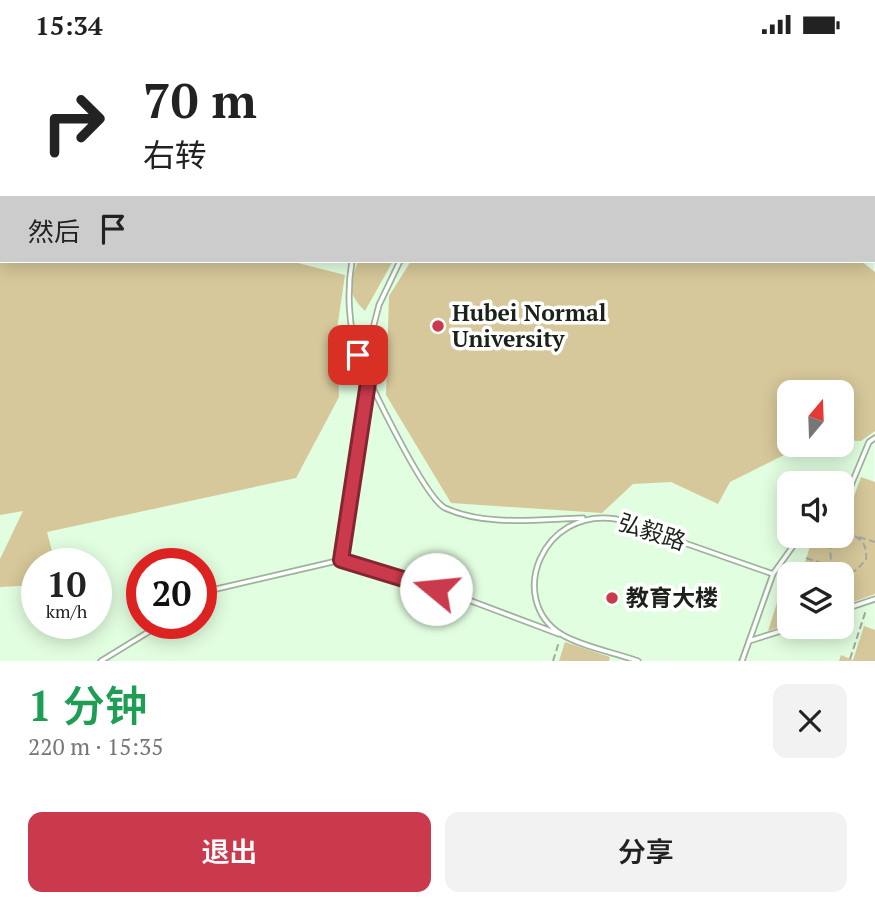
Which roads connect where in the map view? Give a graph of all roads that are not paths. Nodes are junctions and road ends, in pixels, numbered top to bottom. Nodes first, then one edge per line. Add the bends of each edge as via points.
1 (352, 263) edge
2 (399, 263) edge
3 (369, 376) junction
4 (875, 438) edge
5 (854, 478) edge
6 (592, 517) junction
7 (792, 548) edge
8 (341, 560) junction
9 (774, 574) junction
10 (217, 589) edge
11 (875, 599) edge
12 (854, 606) edge
13 (777, 632) edge
14 (562, 635) junction
15 (137, 639) edge
16 (749, 641) junction
17 (101, 661) edge
18 (638, 661) edge
19 (742, 661) edge

1 - 3 lane via 349,309 358,355
2 - 3 lane via 379,305 371,336
3 - 6 lane via 429,491 444,507 483,518
3 - 8 lane
4 - 5 lane
6 - 9 lane, 弘毅路 via 616,519
6 - 14 lane, 弘毅路 via 555,535 537,567 539,602
7 - 9 lane
8 - 10 lane
8 - 14 lane via 458,596
9 - 16 lane
11 - 12 lane
13 - 16 lane
14 - 18 lane
15 - 17 lane
16 - 19 lane

